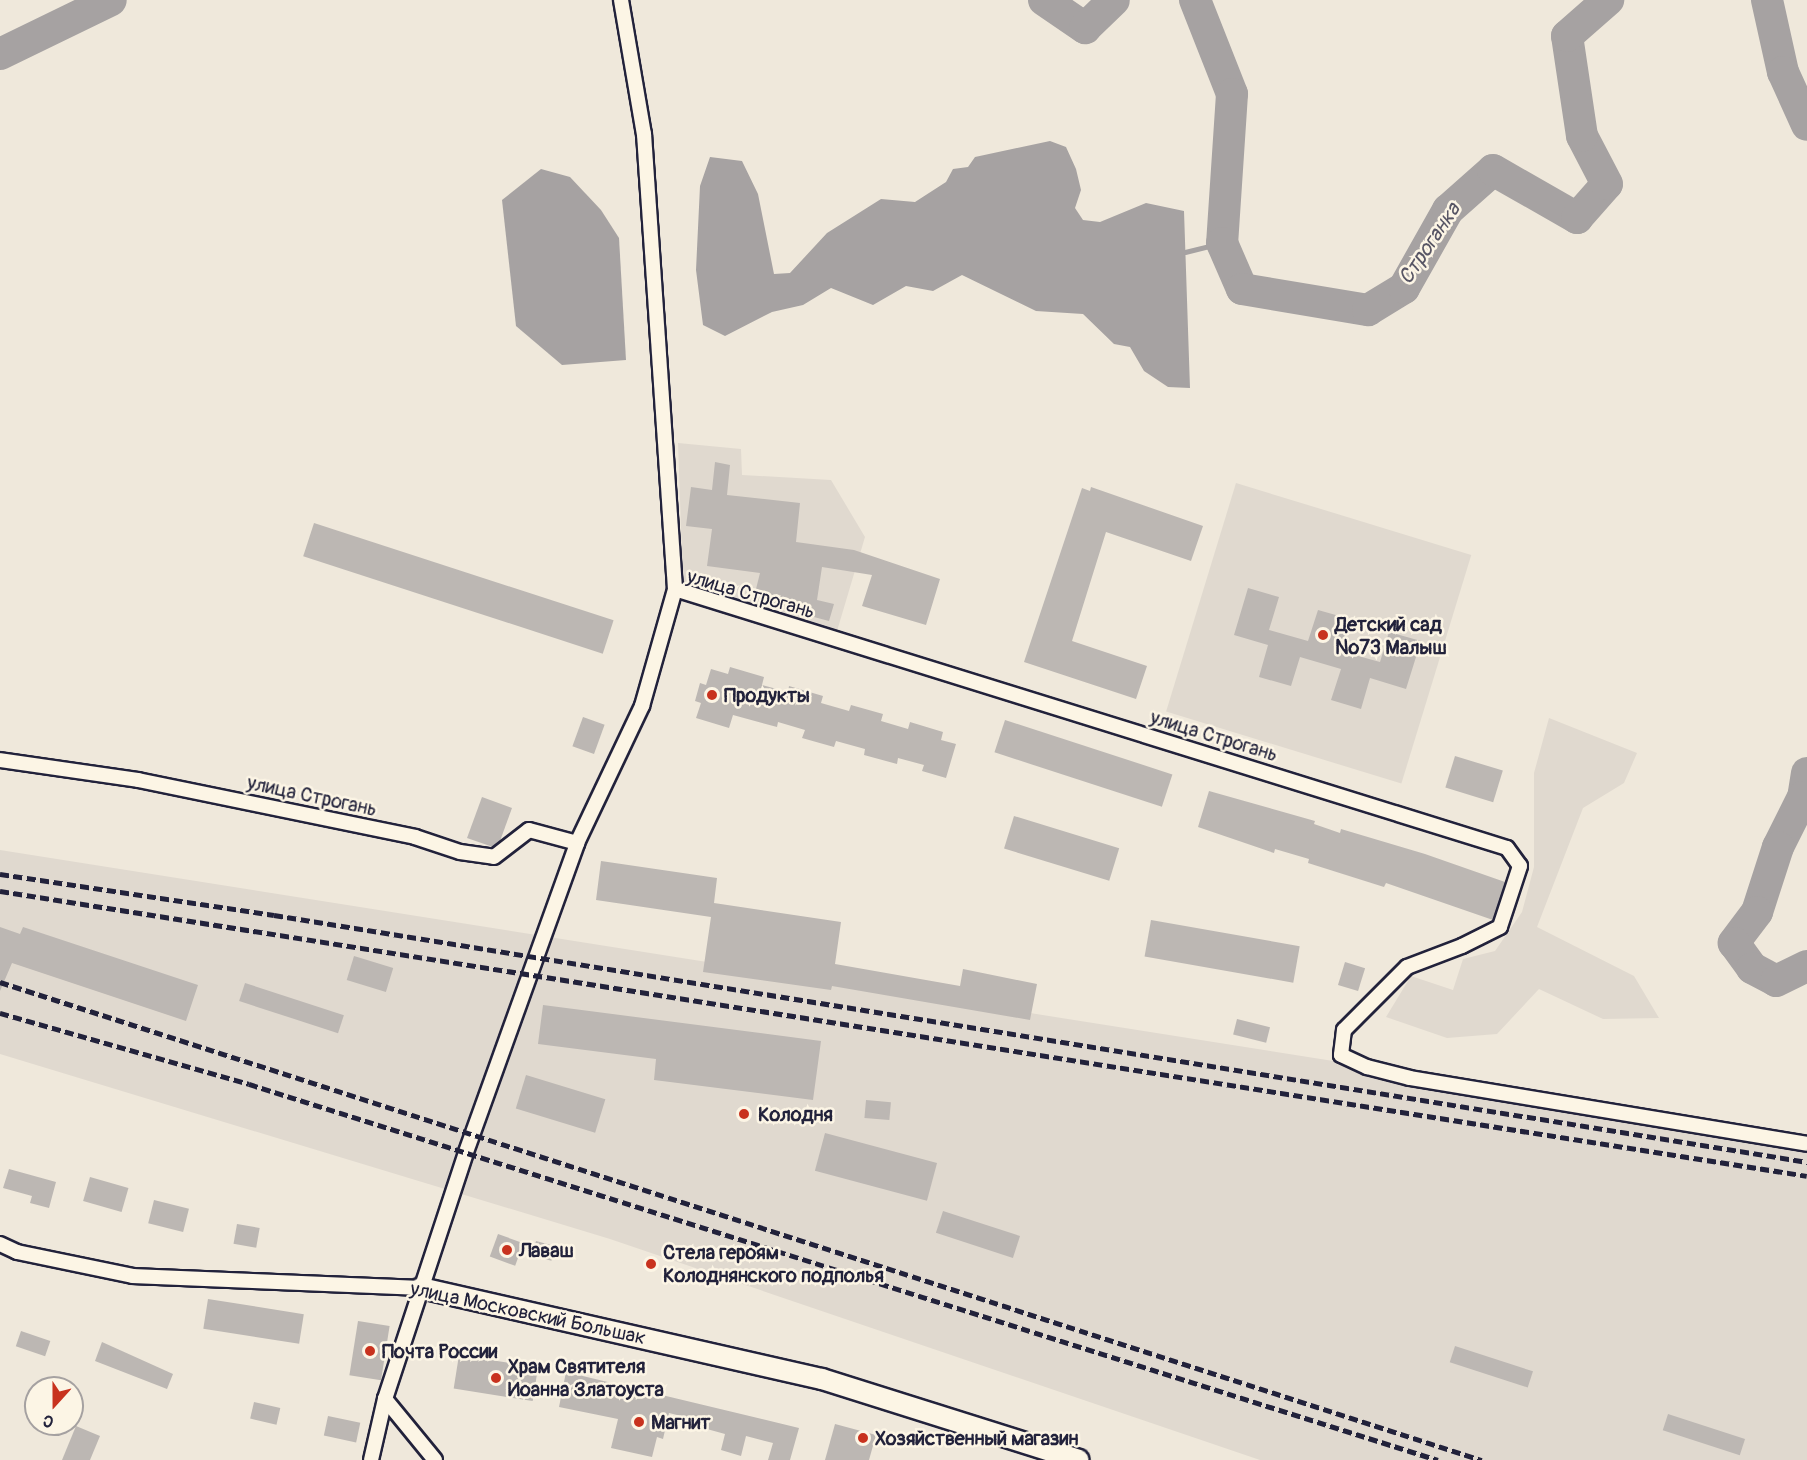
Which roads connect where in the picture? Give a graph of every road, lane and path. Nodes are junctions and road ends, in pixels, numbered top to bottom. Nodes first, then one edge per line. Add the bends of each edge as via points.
1 (621, 0) edge
2 (675, 589) junction
3 (0, 760) edge
4 (577, 843) junction
5 (1807, 1144) edge
6 (0, 1244) edge
7 (421, 1288) junction
8 (385, 1399) junction
9 (370, 1460) edge
10 (435, 1460) edge
11 (1079, 1460) edge

1 - 2 street via 644,134
2 - 4 street, улица Строгань via 642,706
2 - 5 street, улица Строгань via 1507,848 1520,866 1500,927 1407,967 1344,1030 1341,1055 1367,1067 1410,1078
3 - 4 street, улица Строгань via 150,783 415,837 471,854 494,857 529,830
4 - 7 street
6 - 7 street, улица Московский Большак via 17,1252 133,1276
7 - 8 street
7 - 11 street, улица Московский Большак via 822,1379
8 - 9 street
8 - 10 street

